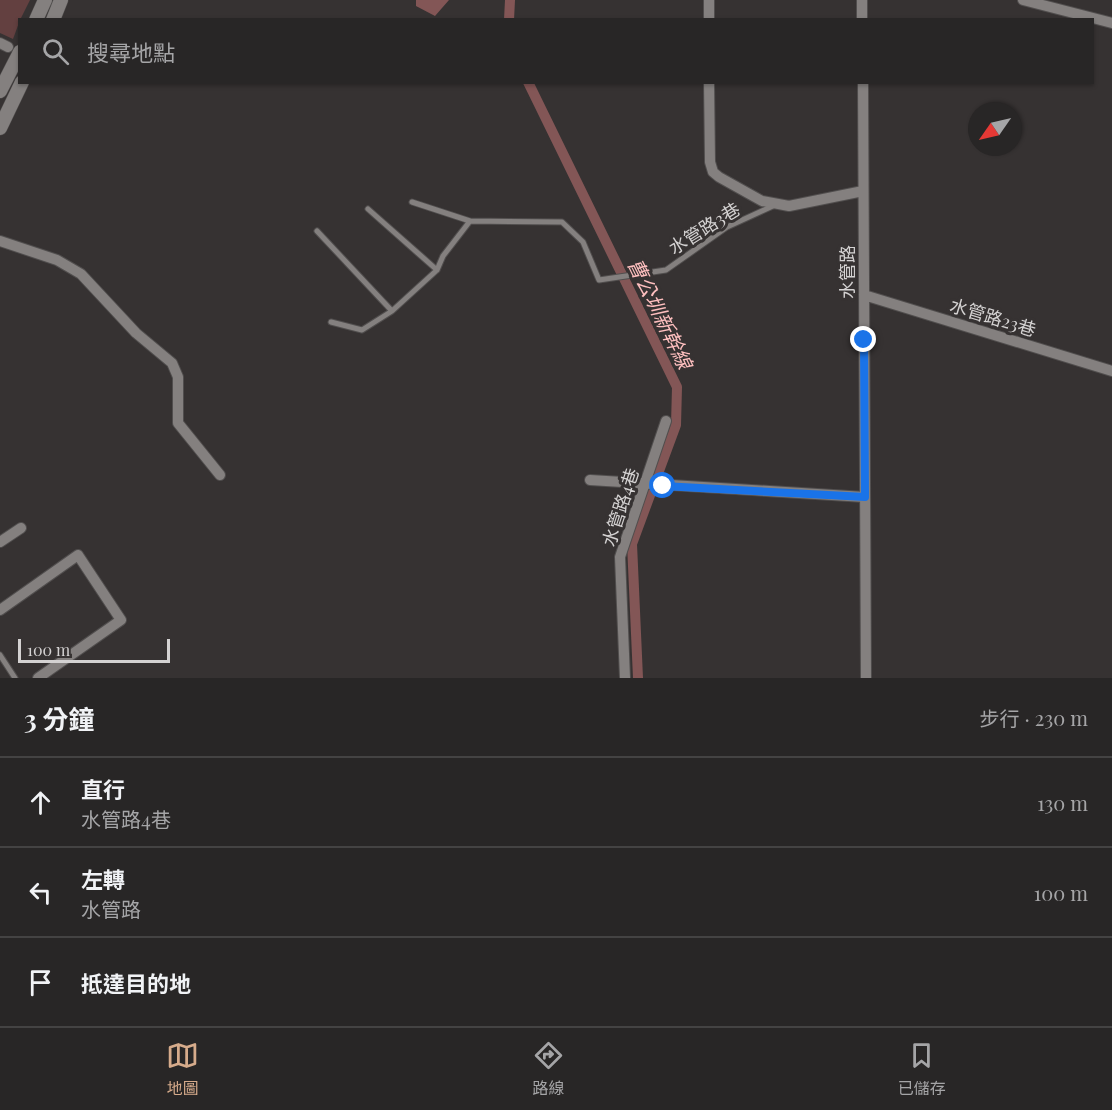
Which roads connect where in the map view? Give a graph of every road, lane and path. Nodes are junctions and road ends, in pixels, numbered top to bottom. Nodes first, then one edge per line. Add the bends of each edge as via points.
1 (45, 0) edge
2 (62, 0) edge
3 (709, 0) edge
4 (862, 0) edge
5 (1023, 0) edge
6 (37, 18) edge
7 (54, 18) edge
8 (709, 18) edge
9 (862, 18) edge
10 (1093, 18) edge
11 (1094, 18) edge
12 (1112, 23) edge
13 (9, 47) edge
14 (21, 84) edge
15 (709, 84) edge
16 (863, 84) edge
17 (0, 91) edge
18 (0, 128) edge
19 (863, 191) junction
20 (412, 202) dead end
21 (778, 204) junction
22 (368, 209) dead end
23 (470, 221) junction
24 (317, 231) dead end
25 (0, 241) edge
26 (437, 270) junction
27 (864, 295) junction
28 (392, 310) junction
29 (331, 322) dead end
30 (1112, 371) edge
31 (666, 421) dead end
32 (220, 475) dead end
33 (590, 480) dead end
34 (647, 485) junction
35 (865, 497) junction
36 (21, 528) dead end
37 (0, 542) edge
38 (0, 610) edge
39 (0, 655) edge
40 (15, 678) edge
41 (38, 678) edge
42 (625, 678) edge
43 (866, 678) edge

1 - 6 street
2 - 7 street
3 - 8 street
4 - 9 street
5 - 10 street
11 - 12 street
13 - 17 street
14 - 18 street
15 - 21 street via 713,172 762,201
16 - 19 street, 水管路
19 - 21 street via 789,206
19 - 27 street, 水管路
20 - 23 lane
21 - 23 lane, 水管路3巷 via 727,227 666,270 601,280 583,243 561,222
22 - 26 lane
23 - 26 lane via 442,256
24 - 28 lane
25 - 32 street via 57,260 81,274 136,333 172,363 178,377 178,423
26 - 28 lane
27 - 30 street, 水管路23巷
27 - 35 street, 水管路
28 - 29 lane via 362,330
31 - 34 street, 水管路4巷
33 - 34 street, 水管路4巷
34 - 35 street, 水管路4巷
34 - 42 street, 水管路4巷 via 620,557
35 - 43 street, 水管路
36 - 37 street
38 - 41 street via 78,555 121,620
39 - 40 lane

